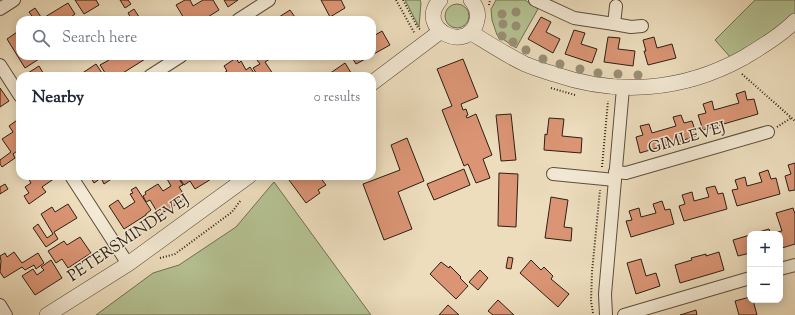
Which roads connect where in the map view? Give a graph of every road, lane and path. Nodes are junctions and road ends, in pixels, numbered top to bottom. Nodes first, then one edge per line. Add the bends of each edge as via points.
1 (14, 0) edge
2 (269, 0) edge
3 (396, 0) edge
4 (403, 0) edge
5 (440, 0) edge
6 (535, 0) edge
7 (473, 1) edge
8 (616, 6) dead end
9 (0, 9) edge
10 (244, 16) edge
11 (795, 21) edge
12 (614, 24) junction
13 (642, 26) dead end
14 (421, 30) dead end
15 (441, 32) junction
16 (470, 32) junction
17 (420, 36) dead end
18 (175, 60) edge
19 (0, 65) edge
20 (156, 72) edge
21 (742, 74) dead end
22 (376, 81) edge
23 (623, 88) junction
24 (16, 90) edge
25 (608, 101) dead end
26 (791, 118) junction
27 (795, 121) edge
28 (768, 132) joint
29 (553, 174) dead end
30 (615, 176) junction
31 (601, 179) junction
32 (74, 180) edge
33 (244, 180) edge
34 (128, 264) junction
35 (795, 265) edge
36 (783, 269) edge
37 (747, 279) edge
38 (0, 305) edge
39 (65, 310) edge
40 (6, 315) edge
41 (47, 315) edge
42 (593, 315) edge
43 (606, 315) edge
44 (624, 315) edge

1 - 9 street
2 - 10 street
3 - 17 path via 416,35
4 - 14 path
5 - 15 street via 434,14 435,23
6 - 12 street via 574,18
7 - 16 street via 478,17
8 - 12 street
11 - 23 street via 788,29 758,49 704,76 674,84
12 - 13 street
15 - 16 street via 455,38
15 - 22 street
16 - 23 street via 526,65 594,85
18 - 20 street
19 - 24 street
21 - 26 path
23 - 30 street
25 - 31 path
26 - 27 path
26 - 28 path
28 - 30 street, GIMLEVEJ
29 - 31 street, GIMLEVEJ
30 - 31 street, GIMLEVEJ
30 - 43 street via 605,294
31 - 42 path via 592,272
32 - 34 street
33 - 34 street, PETERSMINDEVEJ
34 - 39 street, PETERSMINDEVEJ
35 - 36 street
37 - 44 street
38 - 40 street
39 - 41 street, PETERSMINDEVEJ

